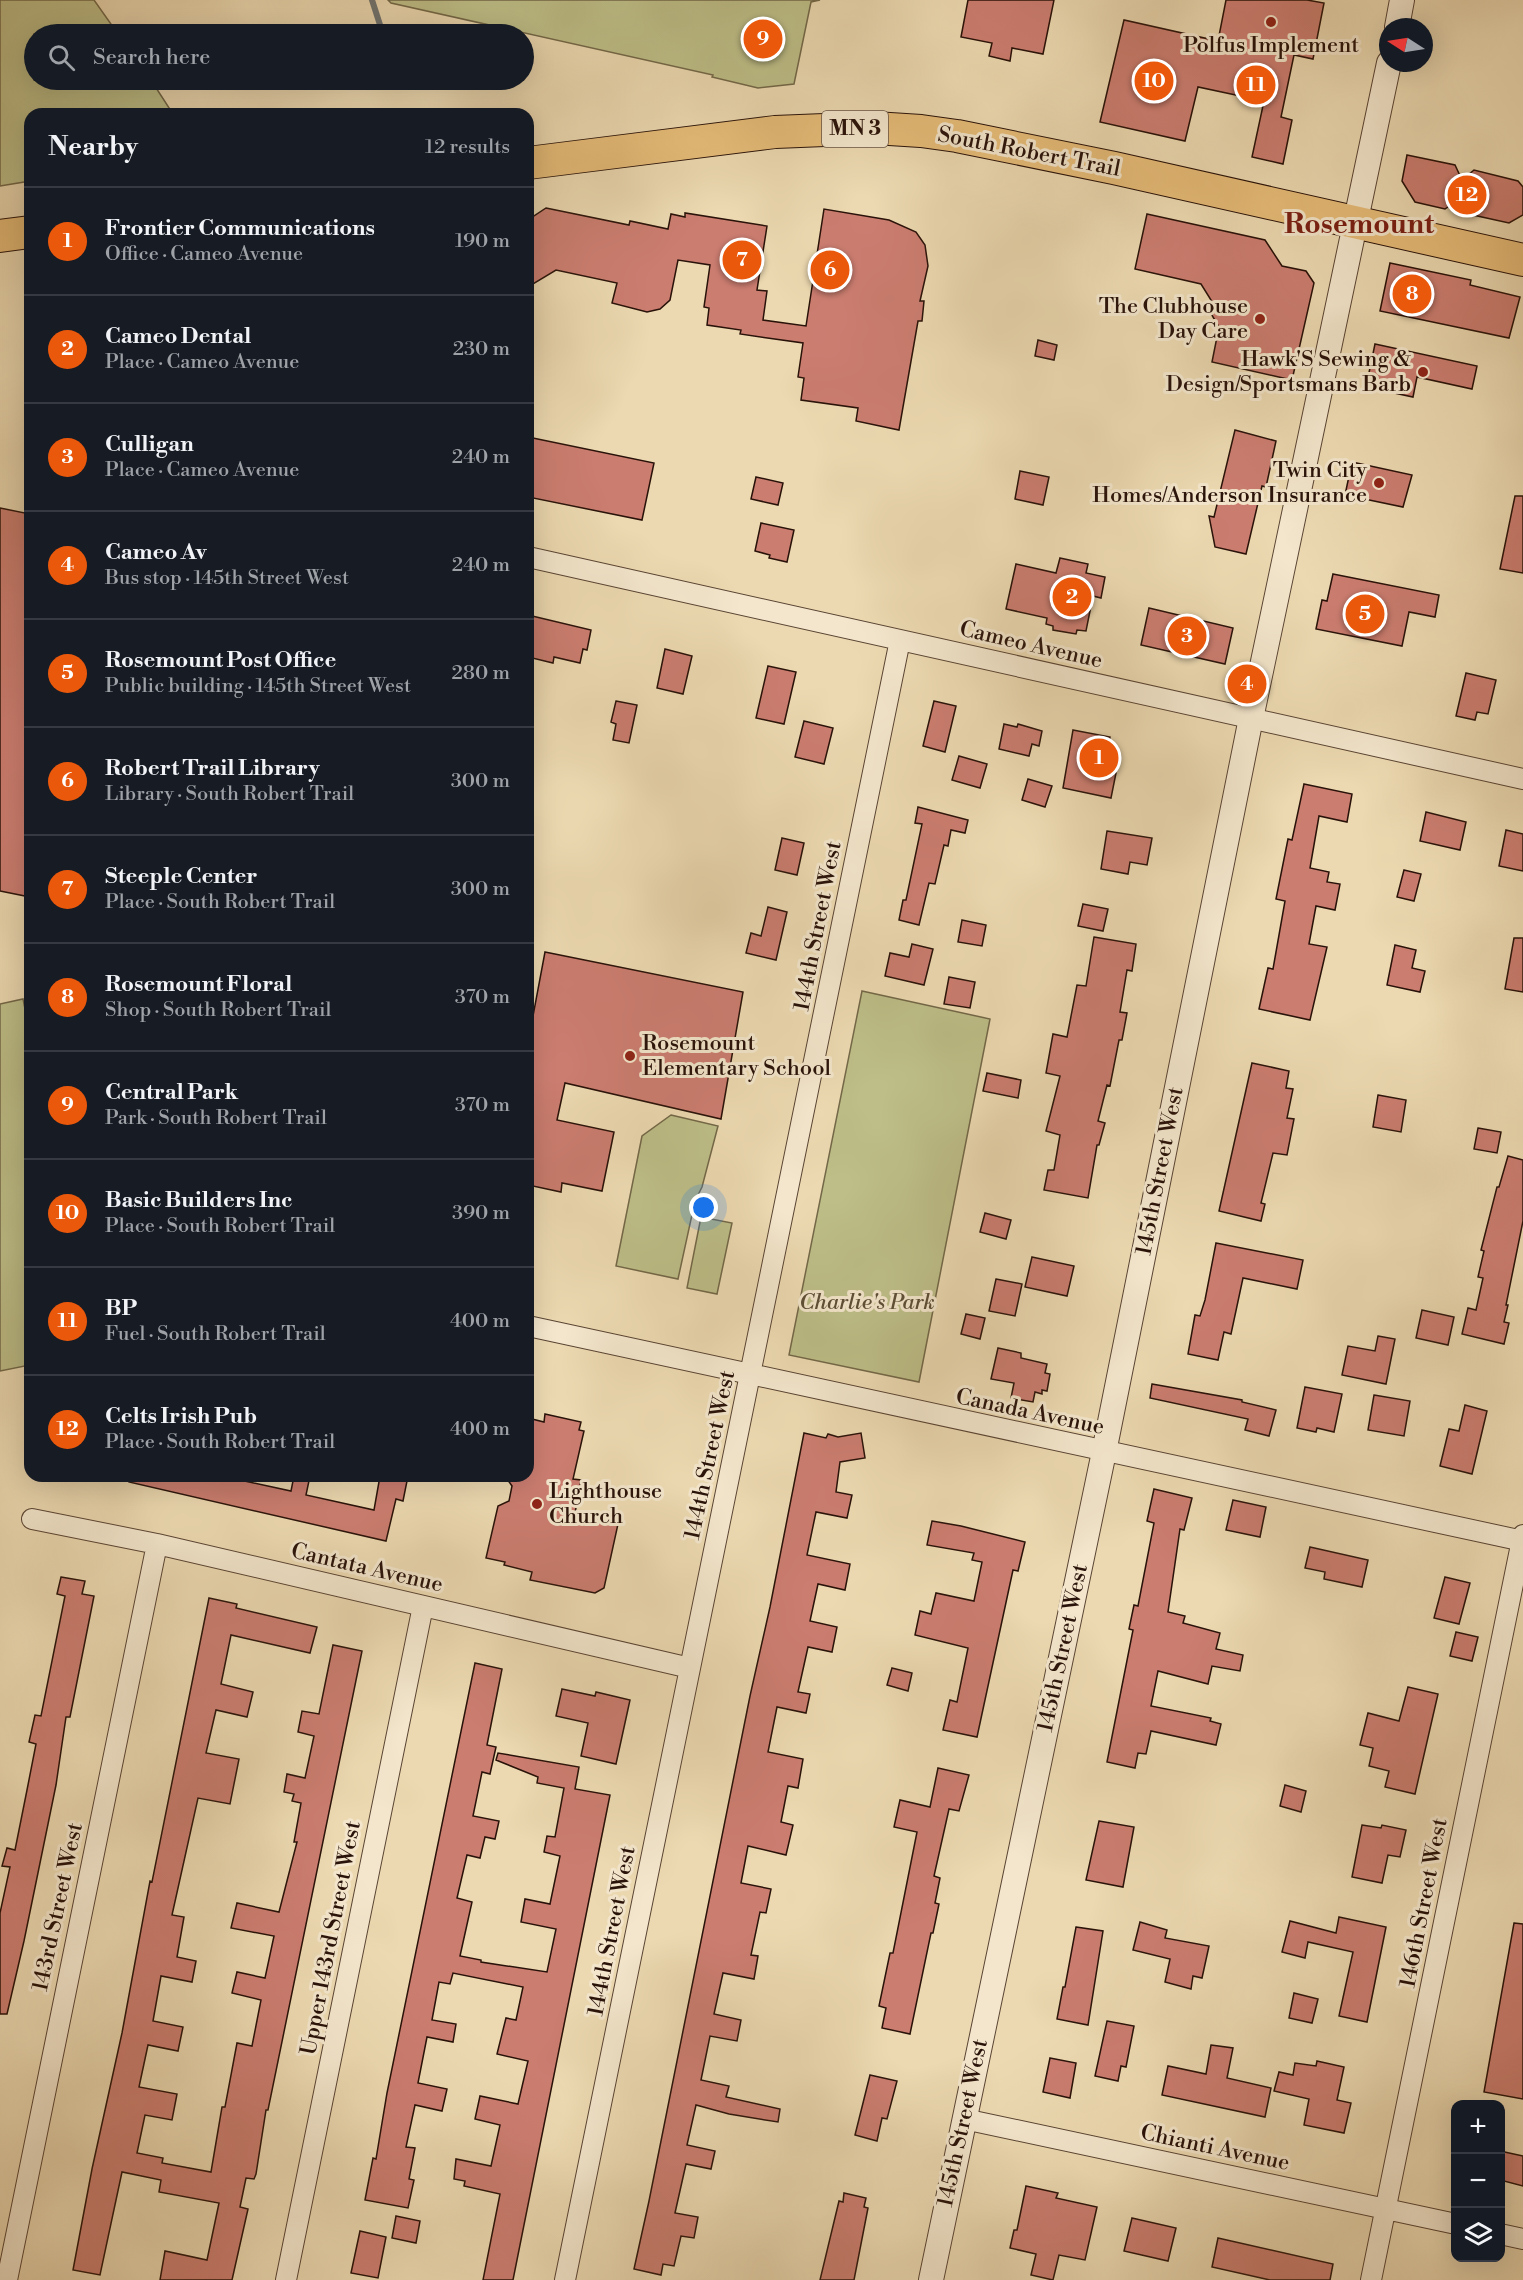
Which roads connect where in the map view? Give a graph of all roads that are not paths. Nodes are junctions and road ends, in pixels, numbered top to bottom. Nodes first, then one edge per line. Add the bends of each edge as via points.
1 (1402, 0) edge
2 (1399, 18) edge
3 (1387, 72) edge
4 (534, 162) edge
5 (1357, 222) junction
6 (24, 233) edge
7 (0, 236) edge
8 (1523, 260) edge
9 (534, 558) edge
10 (900, 640) junction
11 (1251, 719) junction
12 (1523, 779) edge
13 (534, 1327) edge
14 (751, 1376) junction
15 (1104, 1452) junction
16 (32, 1519) dead end
17 (1523, 1539) edge
18 (157, 1544) junction
19 (423, 1606) junction
20 (690, 1668) junction
21 (964, 2119) junction
22 (1386, 2208) junction
23 (1451, 2223) edge
24 (1505, 2235) edge
25 (1523, 2239) edge
26 (7, 2280) edge
27 (286, 2280) edge
28 (566, 2280) edge
29 (931, 2280) edge
30 (1371, 2280) edge

1 - 2 street
3 - 5 street, 145th Street West
4 - 5 main road, South Robert Trail / MN 3 via 775,132 874,128 921,131 994,143
5 - 8 main road, South Robert Trail / MN 3
5 - 11 street, 145th Street West
6 - 7 main road
9 - 10 street, Cameo Avenue
10 - 11 street, Cameo Avenue
10 - 14 street, 144th Street West
11 - 12 street, Cameo Avenue
11 - 15 street, 145th Street West
13 - 14 street, Canada Avenue
14 - 15 street, Canada Avenue
14 - 20 street, 144th Street West
15 - 17 street, Canada Avenue
15 - 21 street, 145th Street West
16 - 18 street, Cantata Avenue
17 - 22 street, 146th Street West
18 - 19 street, Cantata Avenue
18 - 26 street, 143rd Street West
19 - 20 street, Cantata Avenue
19 - 27 street, Upper 143rd Street West
20 - 28 street, 144th Street West
21 - 22 street, Chianti Avenue
21 - 29 street, 145th Street West
22 - 23 street, Chianti Avenue
22 - 30 street, 146th Street West
24 - 25 street

